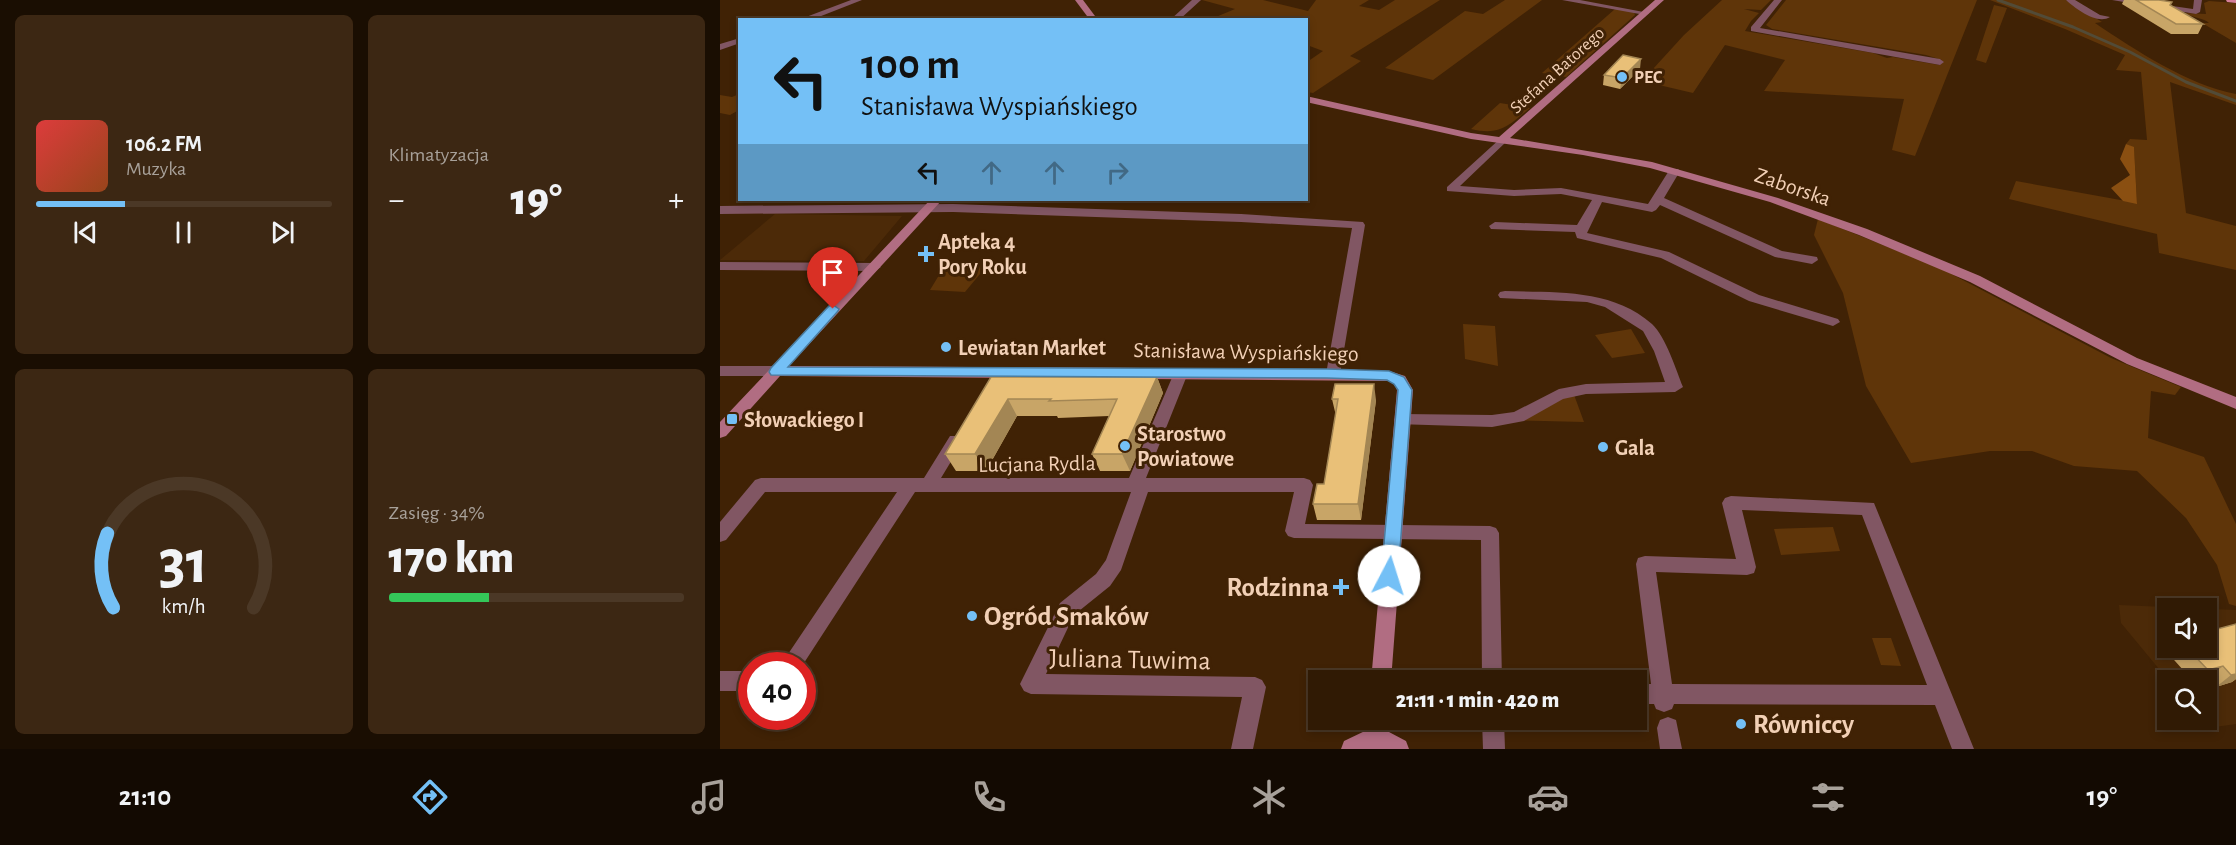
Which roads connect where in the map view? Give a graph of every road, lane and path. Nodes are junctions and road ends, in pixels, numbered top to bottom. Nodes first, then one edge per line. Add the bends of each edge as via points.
1 (858, 0) edge
2 (1079, 0) edge
3 (1197, 0) edge
4 (1566, 0) edge
5 (1660, 0) edge
6 (1778, 0) edge
7 (2070, 0) edge
8 (2116, 0) edge
9 (2198, 0) edge
10 (2230, 0) edge
11 (2236, 1) edge
12 (1645, 13) junction
13 (2106, 17) dead end
14 (808, 18) edge
15 (1092, 18) edge
16 (1176, 18) edge
17 (738, 41) edge
18 (720, 47) edge
19 (1940, 62) dead end
20 (1308, 99) edge
21 (1502, 140) junction
22 (1674, 171) junction
23 (1599, 198) junction
24 (1657, 199) junction
25 (932, 204) edge
26 (720, 210) edge
27 (1495, 226) dead end
28 (1581, 229) junction
29 (1812, 260) dead end
30 (720, 266) edge
31 (875, 267) junction
32 (1505, 295) dead end
33 (1833, 322) dead end
34 (720, 371) edge
35 (776, 372) junction
36 (996, 373) junction
37 (1181, 373) junction
38 (1333, 374) junction
39 (985, 392) edge
40 (2236, 403) edge
41 (1402, 420) junction
42 (962, 430) edge
43 (720, 432) edge
44 (1138, 484) junction
45 (919, 486) junction
46 (1393, 533) junction
47 (720, 535) edge
48 (800, 652) edge
49 (1382, 670) edge
50 (1492, 670) edge
51 (720, 681) edge
52 (738, 681) edge
53 (1942, 695) junction
54 (1647, 696) edge
55 (1663, 698) junction
56 (1378, 730) edge
57 (1493, 730) edge
58 (1242, 749) edge
59 (1352, 749) edge
60 (1398, 749) edge
61 (1494, 749) edge
62 (1963, 749) edge

1 - 14 street
2 - 15 street
3 - 16 street
4 - 12 street
5 - 12 street, Stefana Batorego
6 - 19 street via 1752,30
7 - 13 street via 2098,17
8 - 9 street via 2196,12
10 - 11 main road
12 - 21 street, Stefana Batorego
17 - 18 street
20 - 21 street, Zaborska
21 - 22 street, Zaborska
21 - 23 street via 1451,189 1561,191
22 - 24 street
22 - 40 street, Zaborska via 1774,200 1975,279 2132,361
23 - 24 street via 1652,208
23 - 28 street
24 - 29 street via 1779,254
25 - 26 street
25 - 31 street
25 - 38 street via 1359,225
27 - 28 street
28 - 33 street via 1581,235 1665,255 1760,300
30 - 31 street
31 - 35 street
32 - 41 street via 1587,298 1610,304 1648,328 1662,351 1675,387 1586,389 1559,394 1518,417 1492,421
34 - 35 street, Stanisława Wyspiańskiego
35 - 36 street, Stanisława Wyspiańskiego
35 - 43 street
36 - 37 street, Stanisława Wyspiańskiego
36 - 39 street
37 - 38 street, Stanisława Wyspiańskiego
37 - 44 street
38 - 41 street, Stanisława Wyspiańskiego via 1389,376 1400,380 1405,390
41 - 46 street
42 - 45 street
44 - 45 street, Lucjana Rydla
44 - 46 street, Lucjana Rydla via 1304,485 1294,531
44 - 58 street, Juliana Tuwima via 1114,564 1103,580 1066,609 1031,684 1255,687
45 - 47 street, Lucjana Rydla via 761,485
45 - 48 street
46 - 49 street
46 - 50 street via 1490,533
51 - 52 street
53 - 55 street
53 - 55 street via 1868,508 1731,503 1747,567 1646,564
53 - 62 street
54 - 55 street
56 - 59 street
56 - 60 street
57 - 61 street

